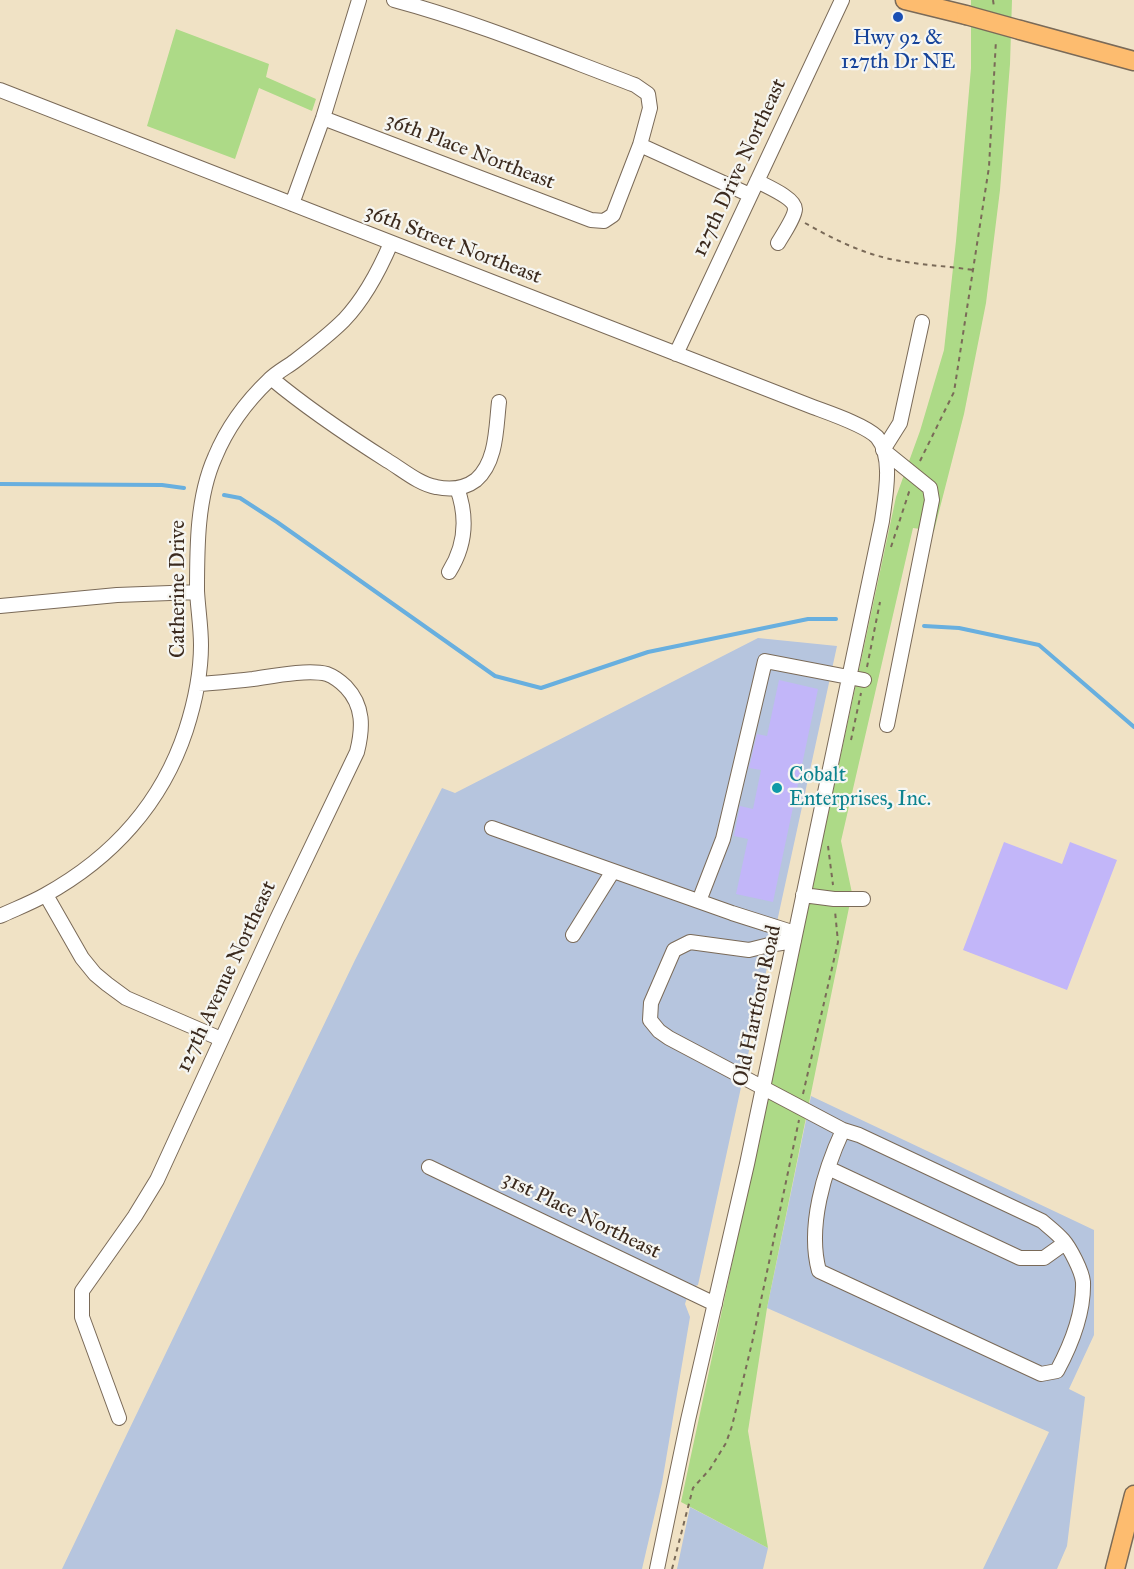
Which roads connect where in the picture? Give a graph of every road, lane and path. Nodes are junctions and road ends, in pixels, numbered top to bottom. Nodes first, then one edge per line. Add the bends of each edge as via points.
1 (359, 0) edge
2 (394, 0) edge
3 (842, 0) edge
4 (904, 0) edge
5 (993, 0) edge
6 (994, 9) dead end
7 (996, 38) dead end
8 (1134, 61) edge
9 (0, 90) edge
10 (323, 118) junction
11 (640, 145) junction
12 (757, 182) junction
13 (750, 195) junction
14 (292, 204) junction
15 (792, 216) junction
16 (391, 243) junction
17 (778, 243) dead end
18 (973, 270) junction
19 (922, 322) dead end
20 (676, 354) junction
21 (271, 378) junction
22 (499, 402) dead end
23 (883, 450) junction
24 (914, 476) junction
25 (457, 488) junction
26 (889, 555) dead end
27 (449, 572) dead end
28 (197, 592) junction
29 (880, 599) dead end
30 (0, 606) edge
31 (849, 676) junction
32 (864, 680) junction
33 (198, 684) junction
34 (887, 725) dead end
35 (850, 746) dead end
36 (492, 828) dead end
37 (828, 845) dead end
38 (613, 871) junction
39 (46, 894) junction
40 (803, 895) junction
41 (834, 899) junction
42 (863, 899) dead end
43 (699, 901) junction
44 (0, 916) edge
45 (573, 935) dead end
46 (794, 937) junction
47 (221, 1039) junction
48 (762, 1089) junction
49 (800, 1109) junction
50 (843, 1130) junction
51 (429, 1167) dead end
52 (828, 1168) junction
53 (1065, 1243) junction
54 (714, 1304) junction
55 (119, 1418) dead end
56 (1134, 1495) edge
57 (657, 1569) edge
58 (672, 1569) edge
59 (1115, 1569) edge

1 - 10 street
2 - 11 street via 490,30 635,85 648,94 650,108
3 - 12 street, 127th Drive Northeast
4 - 8 main road, bridge
5 - 6 path
7 - 18 path via 989,167
9 - 14 street, 36th Street Northeast
10 - 11 street, 36th Place Northeast via 591,220 604,220 613,214
10 - 14 street
11 - 13 street
12 - 13 street, 127th Drive Northeast
12 - 15 street via 791,201 795,208
13 - 20 street, 127th Drive Northeast
14 - 16 street, 36th Street Northeast
15 - 17 street
15 - 18 path via 869,253
16 - 20 street, 36th Street Northeast
16 - 21 street, Catherine Drive via 363,298 320,343
18 - 24 path via 954,392
19 - 23 street via 900,423
20 - 23 street, 36th Street Northeast via 852,422 878,438
21 - 25 street via 351,438 416,478 433,487
21 - 28 street, Catherine Drive via 228,432 206,482 200,512
22 - 25 street via 486,467 476,480
23 - 24 street, 36th Street Northeast
23 - 31 street, Old Hartford Road via 886,486 882,521
24 - 26 path
24 - 34 street, 36th Street Northeast via 930,488 932,500
25 - 27 street via 465,526 459,555
28 - 30 street
28 - 33 street, Catherine Drive via 201,645
29 - 32 path
31 - 32 street
31 - 40 street, Old Hartford Road
31 - 43 street via 765,661 723,839
32 - 35 path
33 - 39 street, Catherine Drive via 180,749 146,810 96,861
33 - 47 street, 127th Avenue Northeast via 328,674 353,695 362,722 357,752
36 - 38 street
37 - 41 path
38 - 43 street
38 - 45 street
39 - 44 street, Catherine Drive
39 - 47 street via 82,958 107,984 126,998
40 - 41 street
40 - 46 street, Old Hartford Road
41 - 42 street
41 - 49 path via 838,942
43 - 46 street
46 - 48 street, Old Hartford Road
46 - 48 street via 749,950 690,942 674,950 651,1003 650,1020 669,1038
47 - 55 street, 127th Avenue Northeast via 157,1180 82,1291 81,1317
48 - 49 street
48 - 54 street, Old Hartford Road
49 - 50 street
49 - 58 path via 732,1426 710,1469 693,1488
50 - 52 street
50 - 53 street via 1042,1221
51 - 54 street, 31st Place Northeast
52 - 53 street via 1020,1258 1044,1258
52 - 53 street via 815,1233 819,1271 1041,1374 1057,1371 1081,1305 1083,1280
54 - 57 street, Old Hartford Road
56 - 59 main road

